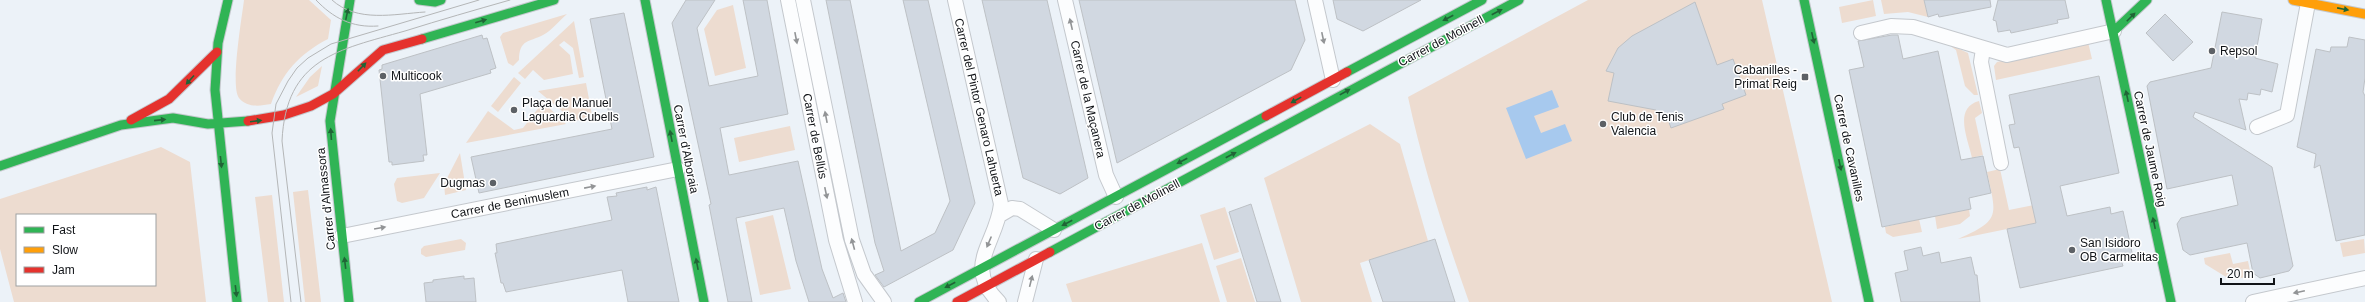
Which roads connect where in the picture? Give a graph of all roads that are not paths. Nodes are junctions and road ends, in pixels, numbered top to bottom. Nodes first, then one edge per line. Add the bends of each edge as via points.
1 (221, 0) edge
2 (228, 0) edge
3 (350, 0) edge
4 (419, 0) edge
5 (441, 0) edge
6 (554, 0) edge
7 (645, 0) edge
8 (788, 0) edge
9 (802, 0) edge
10 (955, 0) edge
11 (1065, 0) edge
12 (1315, 0) edge
13 (1482, 0) edge
14 (1519, 0) edge
15 (1804, 0) edge
16 (2106, 0) edge
17 (2147, 0) edge
18 (2293, 0) edge
19 (2308, 3) junction
20 (2365, 14) edge
21 (222, 26) junction
22 (2114, 31) junction
23 (1861, 33) dead end
24 (1983, 49) junction
25 (217, 52) junction
26 (1356, 67) junction
27 (1333, 80) junction
28 (1364, 82) junction
29 (1309, 93) junction
30 (333, 94) junction
31 (1317, 108) junction
32 (217, 123) junction
33 (121, 125) junction
34 (2257, 128) dead end
35 (2002, 163) dead end
36 (0, 166) edge
37 (678, 169) junction
38 (1116, 196) junction
39 (1000, 215) junction
40 (1054, 230) junction
41 (342, 236) junction
42 (1036, 259) junction
43 (860, 266) junction
44 (981, 269) junction
45 (844, 271) junction
46 (2365, 278) edge
47 (986, 286) junction
48 (237, 302) edge
49 (349, 302) edge
50 (704, 302) edge
51 (855, 302) edge
52 (884, 302) edge
53 (919, 302) edge
54 (957, 302) edge
55 (999, 302) edge
56 (1025, 302) edge
57 (1869, 302) edge
58 (2171, 302) edge
59 (2253, 302) edge

1 - 21 street
2 - 21 street
30 -> 3 street, Carrer d'Almassora
4 - 5 street
30 -> 6 street via 382,50
37 -> 7 street, Carrer d'Alboraia
8 -> 45 street, Carrer de Bellús
43 -> 9 street, Carrer de Bellús via 852,240
10 - 39 street, Carrer del Pintor Genaro Lahuerta via 1001,204
38 -> 11 street, Carrer de la Maçanera via 1106,175
12 -> 27 street
13 -> 26 street, Carrer de Molinell
28 -> 14 street, Carrer de Molinell
15 -> 57 street, Carrer de Cavanilles
16 - 22 street, Carrer de Jaume Roig
22 -> 17 street
18 - 19 street
19 -> 20 street
19 - 34 street via 2287,115
21 - 25 street
22 - 24 street via 2007,55
58 -> 22 street, Carrer de Jaume Roig
23 - 24 street via 1903,25
24 - 35 street via 1981,62
25 - 32 street
25 -> 33 street via 169,99
26 - 27 street, Carrer de Molinell
26 - 28 street
27 - 29 street, Carrer de Molinell
31 -> 28 street, Carrer de Molinell
29 - 31 street
29 -> 38 street, Carrer de Molinell
32 -> 30 street via 238,123 279,116 312,106
41 -> 30 street, Carrer d'Almassora via 330,121
42 -> 31 street, Carrer de Molinell
33 -> 32 street via 173,118 198,123
32 -> 48 street
33 - 36 street
41 -> 37 street, Carrer de Benimuslem
50 -> 37 street, Carrer d'Alboraia
38 -> 40 street, Carrer de Molinell
39 - 40 street via 1012,208 1020,209
39 -> 44 street, Carrer del Pintor Genaro Lahuerta via 985,251
40 - 44 street, Carrer de Molinell
49 -> 41 street, Carrer d'Almassora
42 - 47 street, Carrer de Molinell
56 -> 42 street
43 - 45 street via 854,275
43 - 52 street, Carrer de Bellús via 870,285
44 - 47 street, Carrer del Pintor Genaro Lahuerta
44 -> 53 street, Carrer de Molinell
45 - 51 street, Carrer de Bellús
46 -> 59 street
47 - 54 street, Carrer de Molinell
47 - 55 street, Carrer del Pintor Genaro Lahuerta

